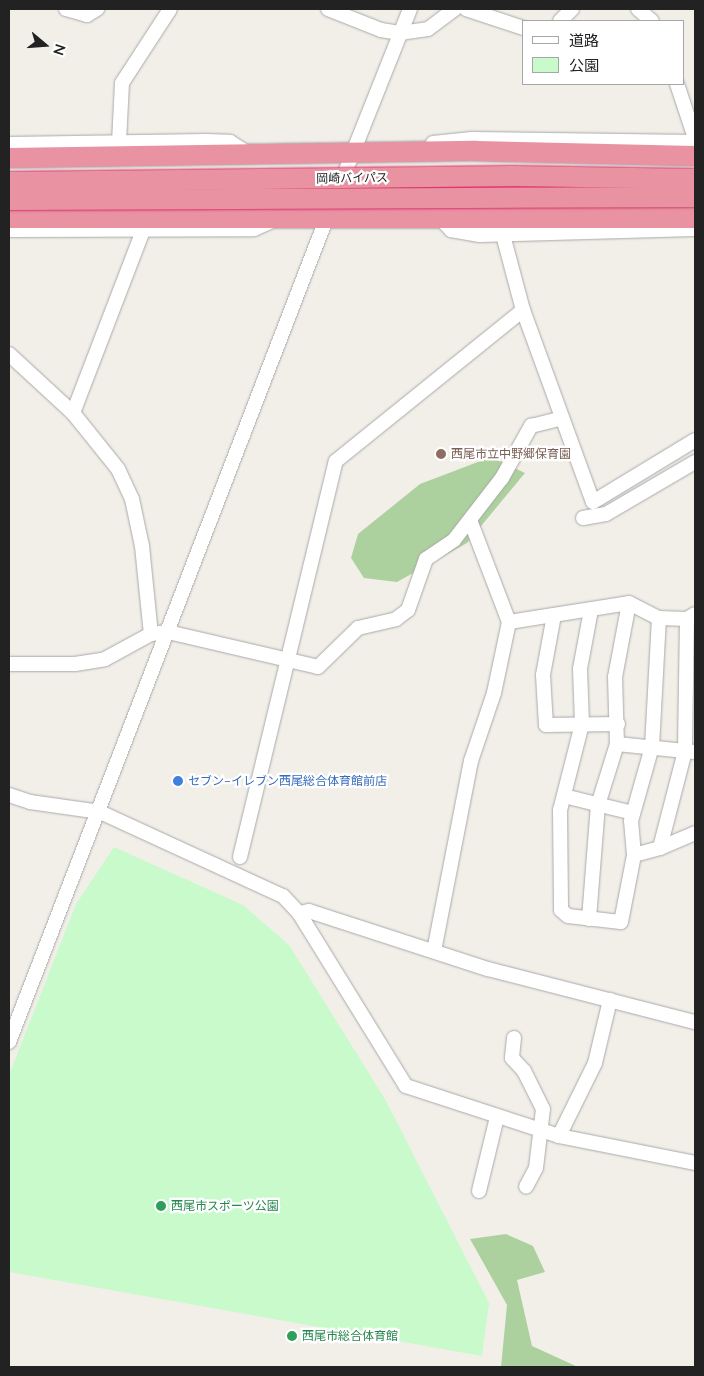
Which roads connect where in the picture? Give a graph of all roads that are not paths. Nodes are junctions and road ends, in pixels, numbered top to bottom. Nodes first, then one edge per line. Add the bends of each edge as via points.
1 (66, 9) edge
2 (97, 9) edge
3 (170, 9) edge
4 (328, 9) edge
5 (410, 9) edge
6 (455, 9) edge
7 (466, 9) edge
8 (572, 9) edge
9 (561, 20) edge
10 (522, 28) edge
11 (400, 33) junction
12 (677, 85) edge
13 (695, 138) edge
14 (119, 142) junction
15 (695, 142) edge
16 (9, 144) edge
17 (406, 152) junction
18 (353, 153) junction
19 (240, 154) junction
20 (695, 156) edge
21 (9, 158) edge
22 (695, 179) edge
23 (9, 182) edge
24 (695, 197) edge
25 (9, 200) edge
26 (438, 217) junction
27 (9, 218) edge
28 (695, 218) edge
29 (326, 219) junction
30 (275, 220) junction
31 (695, 229) edge
32 (9, 230) edge
33 (143, 231) junction
34 (503, 235) junction
35 (523, 310) junction
36 (9, 354) edge
37 (73, 413) junction
38 (562, 418) junction
39 (695, 440) edge
40 (695, 462) edge
41 (583, 518) dead end
42 (470, 520) junction
43 (630, 603) junction
44 (591, 610) junction
45 (554, 616) junction
46 (691, 617) edge
47 (658, 618) junction
48 (509, 622) junction
49 (168, 632) junction
50 (151, 634) junction
51 (287, 659) junction
52 (9, 664) edge
53 (582, 724) junction
54 (618, 724) junction
55 (617, 744) junction
56 (652, 747) junction
57 (690, 751) edge
58 (9, 794) edge
59 (564, 796) junction
60 (598, 805) junction
61 (100, 812) junction
62 (633, 814) junction
63 (695, 833) edge
64 (660, 848) junction
65 (634, 855) junction
66 (240, 857) dead end
67 (299, 913) junction
68 (589, 918) junction
69 (434, 951) junction
70 (610, 1000) junction
71 (695, 1022) edge
72 (514, 1038) dead end
73 (9, 1042) edge
74 (497, 1117) junction
75 (543, 1131) junction
76 (559, 1136) junction
77 (695, 1163) edge
78 (526, 1187) dead end
79 (479, 1191) dead end

1 - 2 street via 87,15
3 - 14 street via 122,83
4 - 11 street via 381,30
5 - 11 street
6 - 11 street via 428,29
7 - 10 street
8 - 9 street
11 - 18 street
12 - 13 street
14 - 16 street
14 - 19 street via 230,142
15 - 17 street via 472,139 428,144
17 - 18 highway
17 - 20 highway
18 - 19 highway
18 - 29 street
19 - 21 highway
22 - 23 highway, 岡崎バイパス, bridge via 512,176
24 - 25 highway, 岡崎バイパス, bridge
26 - 28 highway
26 - 29 highway
26 - 34 street via 451,230
27 - 30 highway
29 - 30 highway
29 - 49 street
30 - 33 street via 254,229
31 - 34 street
32 - 33 street
33 - 37 street
34 - 35 street
35 - 38 street
35 - 51 street via 336,461
36 - 37 street
37 - 50 street via 118,469 132,498 142,546
38 - 39 street via 593,502
38 - 42 street via 531,426 502,478
40 - 41 street via 606,514
42 - 48 street
42 - 51 street via 454,540 426,559 417,594 408,610 396,620 358,628 318,667
43 - 44 street
43 - 47 street
43 - 54 street via 615,677
44 - 45 street
44 - 53 street via 580,669
45 - 48 street
45 - 53 street via 543,675 546,726
46 - 47 street
46 - 57 street
47 - 56 street
48 - 69 street via 494,693 471,761
49 - 50 street
49 - 51 street
49 - 61 street
50 - 52 street via 105,659 75,664
51 - 66 street
53 - 54 street
53 - 59 street
54 - 55 street
55 - 56 street
55 - 60 street
56 - 57 street
56 - 62 street
57 - 64 street
58 - 61 street via 30,802
59 - 60 street
59 - 68 street via 559,904 568,916
60 - 62 street
60 - 68 street
61 - 67 street via 283,896
61 - 73 street
62 - 65 street
63 - 64 street
64 - 65 street
65 - 68 street via 621,922
67 - 69 street via 309,911
67 - 74 street via 406,1086
69 - 70 street
70 - 71 street
70 - 76 street via 595,1063
72 - 75 street via 512,1058 524,1071 543,1109
74 - 75 street
74 - 79 street
75 - 76 street
75 - 78 street via 536,1168
76 - 77 street

